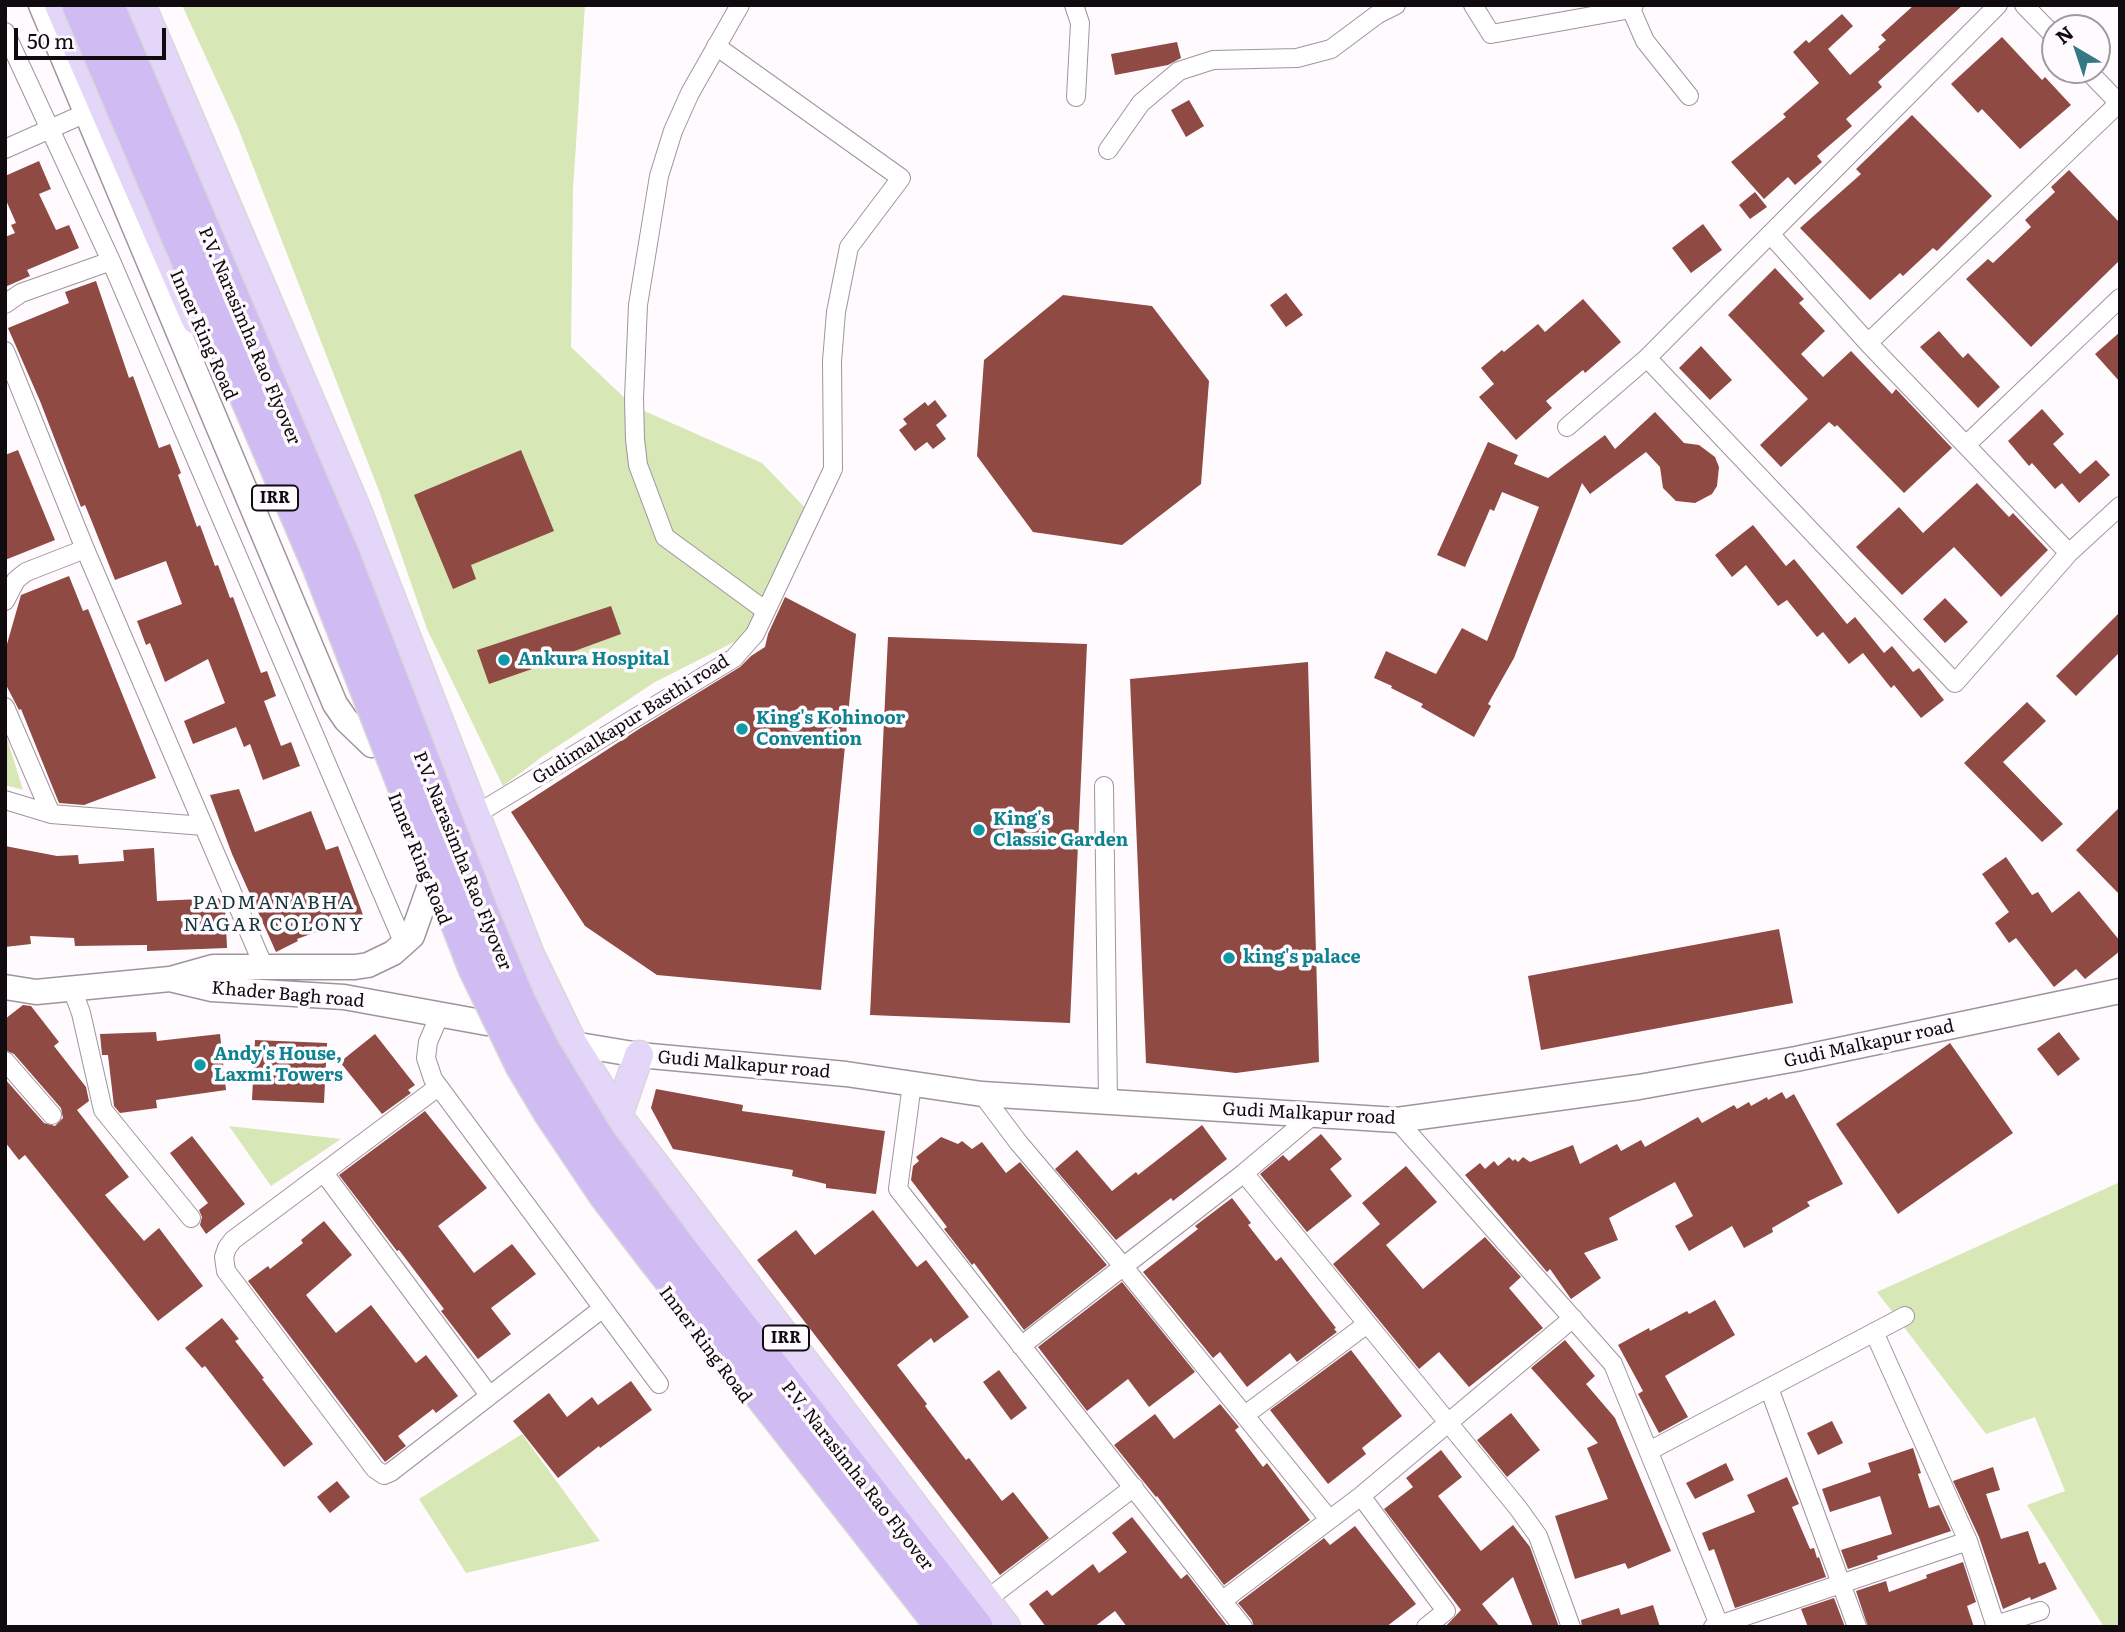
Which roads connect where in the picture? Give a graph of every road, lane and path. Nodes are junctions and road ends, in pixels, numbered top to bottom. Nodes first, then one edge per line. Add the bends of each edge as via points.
1 (41, 5) edge
2 (59, 5) edge
3 (79, 5) edge
4 (107, 5) edge
5 (141, 5) edge
6 (740, 5) edge
7 (1074, 5) edge
8 (1396, 5) edge
9 (1473, 5) edge
10 (1998, 5) edge
11 (2024, 5) edge
12 (1632, 7) edge
13 (2041, 23) edge
14 (5, 32) edge
15 (716, 46) junction
16 (2101, 84) edge
17 (1689, 96) dead end
18 (1076, 97) dead end
19 (2119, 103) edge
20 (86, 113) junction
21 (50, 130) junction
22 (5, 149) edge
23 (1108, 150) dead end
24 (213, 172) junction
25 (145, 204) junction
26 (1771, 235) junction
27 (111, 261) junction
28 (2120, 298) edge
29 (5, 304) edge
30 (1868, 344) junction
31 (5, 351) edge
32 (1647, 358) junction
33 (1567, 427) dead end
34 (1966, 445) junction
35 (2120, 506) edge
36 (85, 549) junction
37 (2069, 553) junction
38 (5, 601) edge
39 (766, 611) junction
40 (5, 707) edge
41 (372, 745) junction
42 (1104, 786) dead end
43 (5, 800) edge
44 (51, 814) junction
45 (475, 815) junction
46 (204, 826) junction
47 (430, 885) junction
48 (404, 944) junction
49 (530, 955) junction
50 (264, 967) junction
51 (464, 970) junction
52 (170, 979) junction
53 (71, 986) junction
54 (5, 987) edge
55 (2120, 991) edge
56 (440, 1014) junction
57 (487, 1023) junction
58 (573, 1044) junction
59 (639, 1055) junction
60 (5, 1061) edge
61 (912, 1084) junction
62 (438, 1087) junction
63 (982, 1094) junction
64 (1108, 1102) junction
65 (52, 1115) dead end
66 (1313, 1115) junction
67 (618, 1116) junction
68 (1397, 1120) junction
69 (1244, 1172) junction
70 (324, 1173) junction
71 (191, 1219) dead end
72 (1123, 1266) junction
73 (603, 1308) junction
74 (1905, 1317) dead end
75 (1573, 1318) junction
76 (1367, 1324) junction
77 (1874, 1332) junction
78 (1021, 1346) junction
79 (659, 1384) dead end
80 (1769, 1388) junction
81 (489, 1395) junction
82 (1245, 1415) junction
83 (1447, 1423) junction
84 (1649, 1451) junction
85 (1134, 1487) junction
86 (1361, 1496) junction
87 (1329, 1519) junction
88 (1968, 1541) junction
89 (1842, 1585) junction
90 (1223, 1600) junction
91 (2040, 1611) dead end
92 (981, 1613) edge
93 (1717, 1626) edge
94 (1995, 1626) edge
95 (928, 1627) edge
96 (943, 1627) edge
97 (1006, 1627) edge
98 (1243, 1627) edge
99 (1426, 1627) edge
100 (1571, 1627) edge
101 (1857, 1627) edge

1 - 20 street
2 - 25 main road, Inner Ring Road / IRR
3 - 96 highway, P.V. Narasimha Rao Flyover, bridge via 319,566 475,968 522,1065 605,1194
4 - 92 highway, P.V. Narasimha Rao Flyover, bridge via 328,519 500,958 544,1051 626,1179
5 - 24 main road, IRR
6 - 15 street
7 - 18 street via 1080,23
8 - 23 street via 1331,49 1297,58 1213,60 1179,71 1141,103
9 - 12 street via 1491,34
10 - 26 street
11 - 13 street
12 - 17 street via 1645,41
14 - 21 street
15 - 39 street via 679,118 659,176 638,305 635,439 641,475 665,537
15 - 39 street, Gudimalkapur Basthi road via 901,178 849,247 832,361 833,469
16 - 19 street
19 - 30 street
20 - 21 street
20 - 41 street via 335,704
21 - 22 street
21 - 27 street
24 - 25 main road
24 - 45 main road, IRR via 356,508
25 - 41 main road, Inner Ring Road / IRR via 283,517
26 - 30 street
26 - 32 street
27 - 29 street via 21,293
27 - 48 street
28 - 34 street
30 - 34 street
31 - 36 street
32 - 33 street
32 - 37 street via 1955,683
34 - 37 street
35 - 37 street
36 - 38 street via 26,572
36 - 46 street
39 - 45 street, Gudimalkapur Basthi road via 755,634 734,658
40 - 44 street
41 - 47 main road, Inner Ring Road / IRR
42 - 64 street
43 - 44 street
44 - 46 street
45 - 49 main road, IRR
46 - 50 street
47 - 48 street via 412,936
47 - 51 main road, Inner Ring Road / IRR
48 - 50 street via 368,965
49 - 51 main road via 516,968 489,977
49 - 58 main road, IRR
50 - 52 street via 213,967
51 - 57 main road, Inner Ring Road / IRR
52 - 53 street, Khader Bagh road
52 - 56 street, Khader Bagh road via 212,989 344,997
53 - 54 street, Khader Bagh road via 36,992
53 - 71 street via 103,1110
55 - 68 street, Gudi Malkapur road via 1796,1059 1639,1087
56 - 57 street, Khader Bagh road
56 - 62 street via 426,1058
57 - 95 main road, Inner Ring Road / IRR via 579,1179 824,1502
58 - 59 street, Gudi Malkapur road
58 - 67 main road, IRR
59 - 61 street, Gudi Malkapur road
59 - 67 main road
60 - 65 street
61 - 63 street, Gudi Malkapur road
61 - 78 street via 898,1189
62 - 70 street
62 - 73 street
63 - 64 street, Gudi Malkapur road
63 - 72 street
64 - 66 street, Gudi Malkapur road
66 - 68 street, Gudi Malkapur road
66 - 69 street
67 - 92 main road, IRR
68 - 75 street
69 - 72 street
69 - 76 street
70 - 81 street
70 - 81 street via 233,1240 226,1248 226,1270 379,1474 391,1472
72 - 78 street
72 - 82 street
73 - 79 street
73 - 81 street
74 - 77 street
75 - 83 street
75 - 84 street via 1614,1364
76 - 82 street
76 - 83 street
77 - 80 street
77 - 88 street
78 - 85 street
80 - 84 street
80 - 89 street
82 - 87 street
83 - 86 street
83 - 100 street via 1538,1536
84 - 93 street
85 - 90 street
85 - 92 street
86 - 87 street
86 - 99 street via 1446,1611
87 - 90 street
88 - 89 street
88 - 94 street
89 - 93 street
89 - 101 street
90 - 98 street
91 - 94 street
92 - 97 main road, IRR

